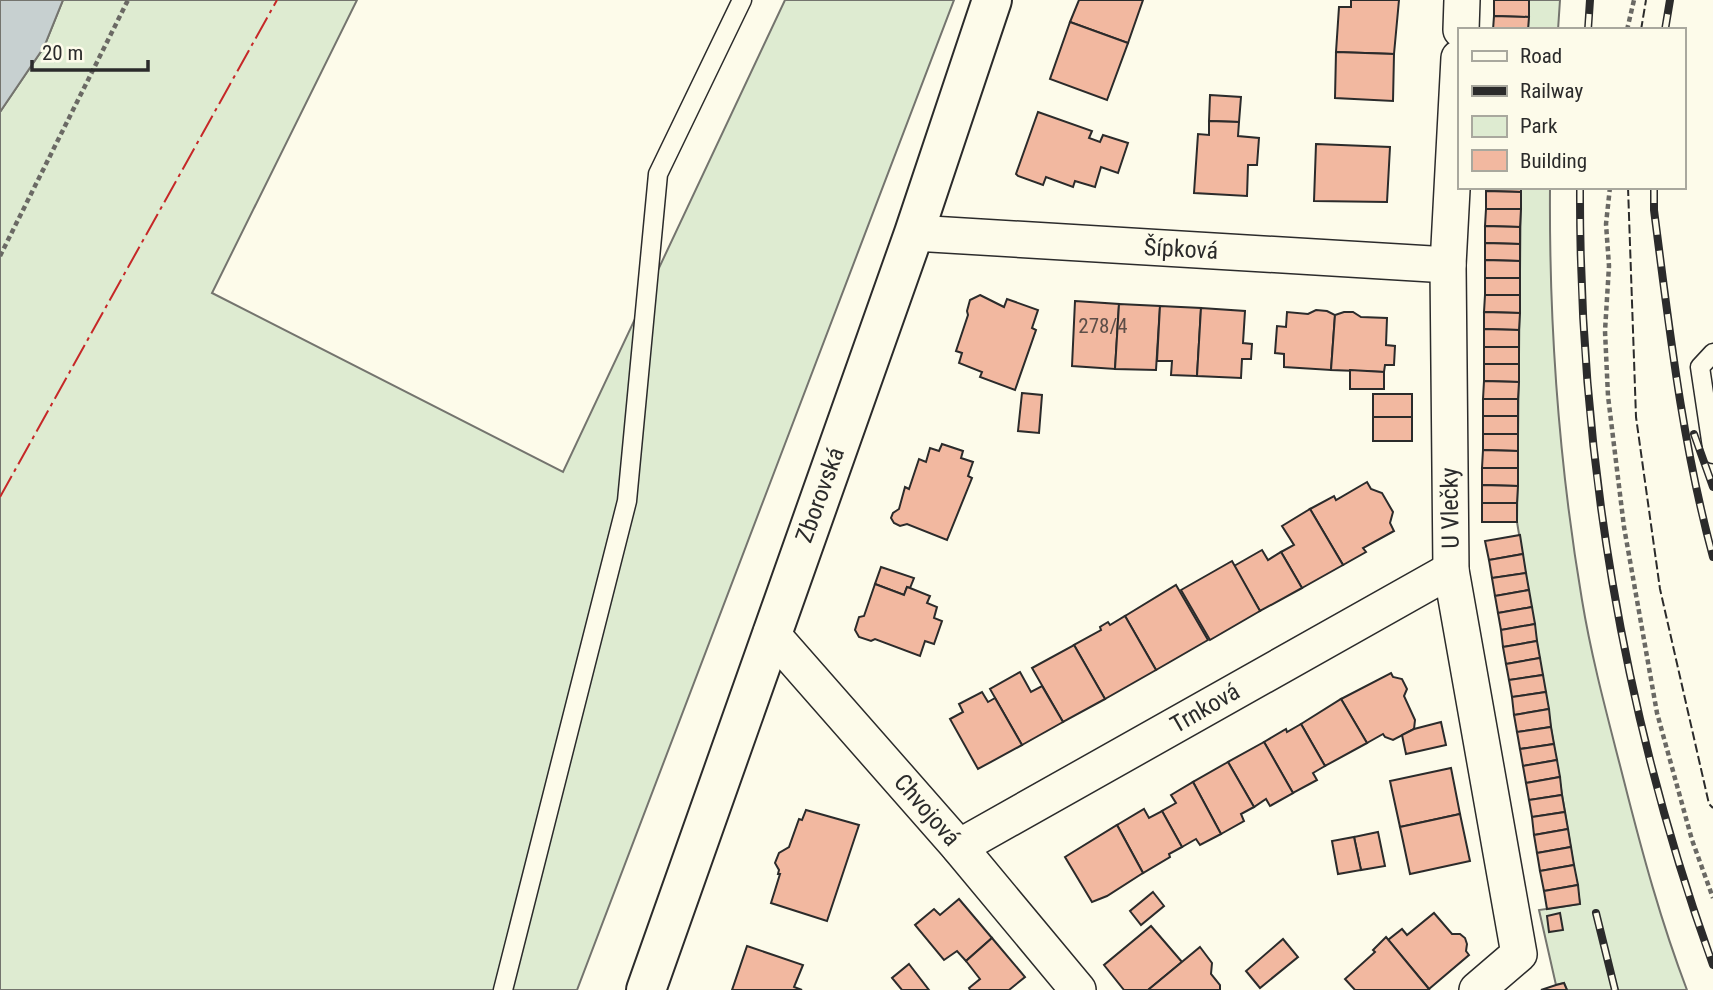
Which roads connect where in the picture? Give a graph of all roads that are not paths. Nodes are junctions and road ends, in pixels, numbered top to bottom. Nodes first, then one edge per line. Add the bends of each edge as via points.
1 (742, 0) edge
2 (992, 0) edge
3 (1462, 0) edge
4 (1461, 28) edge
5 (1458, 77) edge
6 (914, 233) junction
7 (1448, 265) junction
8 (1713, 352) edge
9 (1713, 454) edge
10 (1451, 570) junction
11 (771, 633) junction
12 (960, 847) junction
13 (503, 990) edge
14 (646, 990) edge
15 (1078, 990) edge
16 (1476, 990) edge

1 - 13 lane via 658,173 627,501
2 - 6 street, Zborovská
3 - 4 street
5 - 7 street, U Vlečky
6 - 7 street, Šípková
6 - 11 street, Zborovská
7 - 10 street, U Vlečky
8 - 9 lane via 1700,367
10 - 12 street, Trnková
10 - 16 street, U Vlečky via 1511,969
11 - 12 street, Chvojová
11 - 14 street, Zborovská
12 - 15 street, Chvojová

